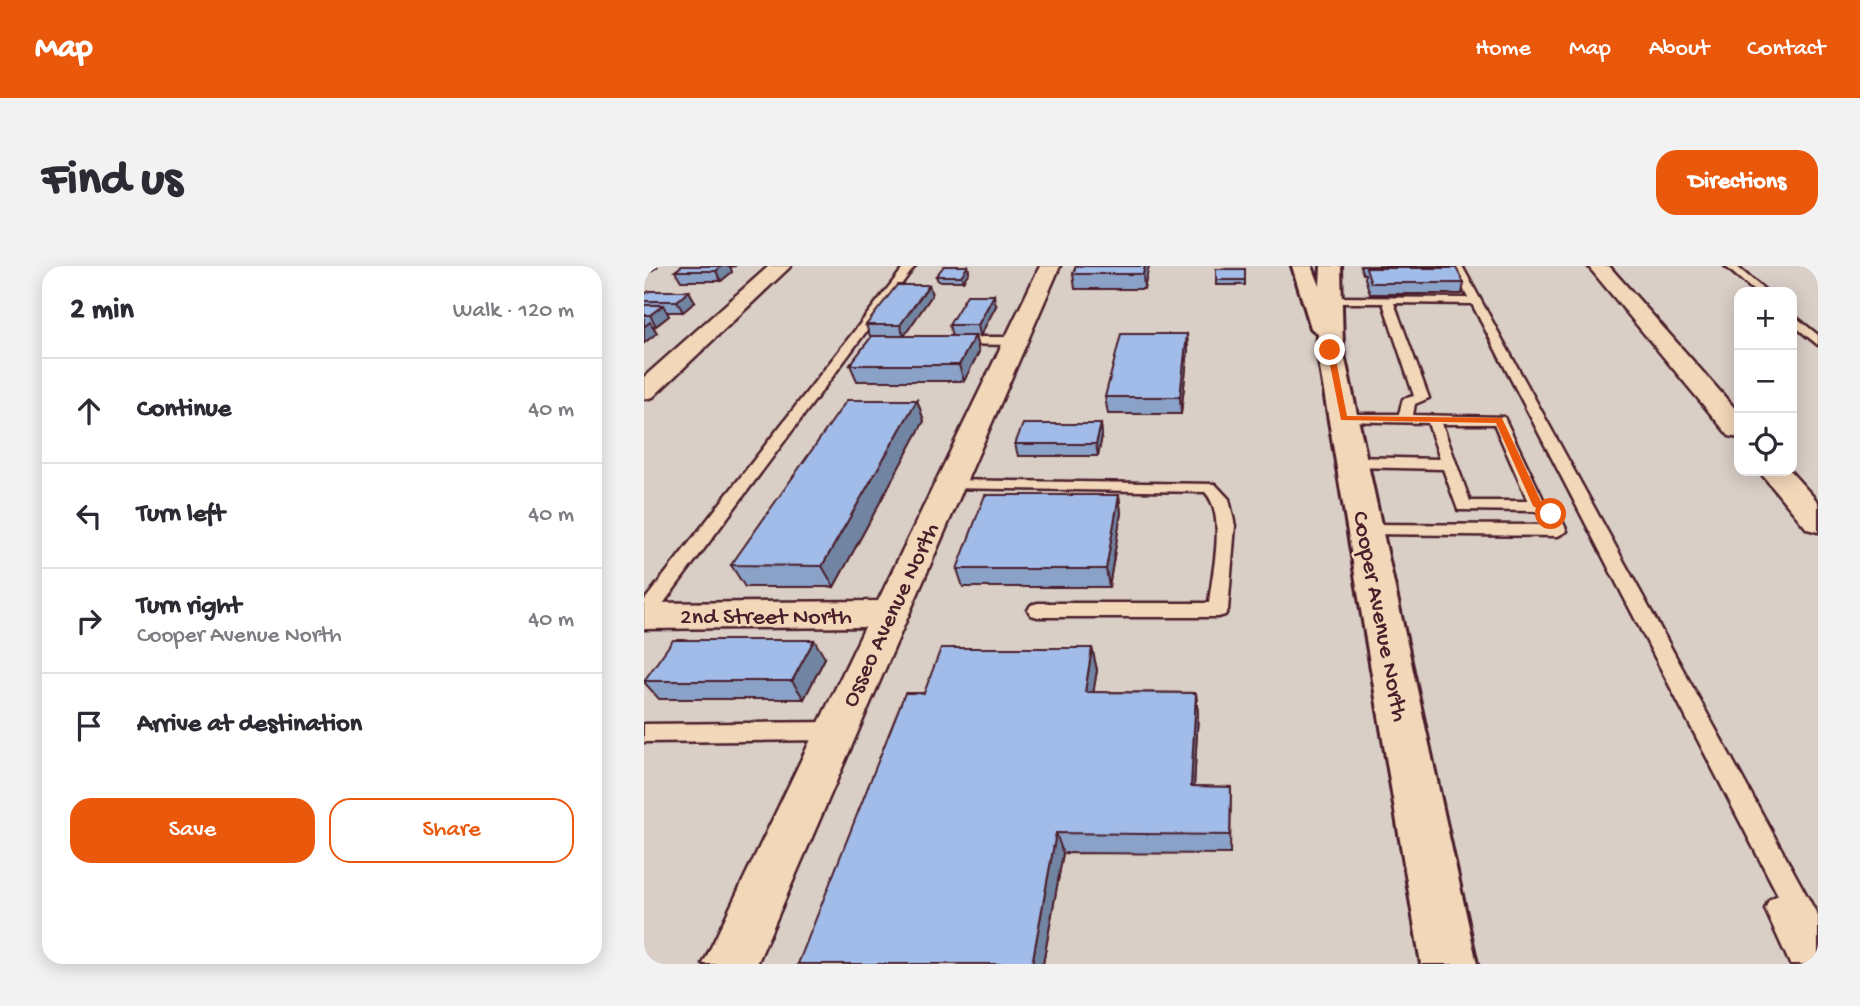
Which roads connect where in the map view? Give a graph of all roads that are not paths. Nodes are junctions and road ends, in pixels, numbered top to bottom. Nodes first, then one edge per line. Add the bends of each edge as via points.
1 (651, 266) edge
2 (781, 266) edge
3 (910, 266) edge
4 (1050, 266) edge
5 (1302, 266) edge
6 (1331, 266) edge
7 (1457, 266) edge
8 (1598, 266) edge
9 (1730, 266) edge
10 (644, 271) edge
11 (1755, 287) edge
12 (1331, 300) junction
13 (1387, 300) junction
14 (1476, 300) junction
15 (1797, 322) edge
16 (934, 341) edge
17 (1015, 341) junction
18 (1818, 341) edge
19 (1330, 350) junction
20 (644, 391) edge
21 (1344, 418) junction
22 (1405, 420) junction
23 (1434, 420) junction
24 (1734, 424) edge
25 (1352, 462) junction
26 (1450, 464) junction
27 (1778, 476) edge
28 (948, 485) junction
29 (1538, 506) junction
30 (1818, 522) edge
31 (1365, 529) junction
32 (1038, 610) dead end
33 (889, 614) junction
34 (644, 615) edge
35 (836, 731) junction
36 (644, 733) edge
37 (1795, 900) junction
38 (1818, 944) edge
39 (730, 964) edge
40 (1449, 964) edge
41 (1805, 964) edge

1 - 10 lane
2 - 20 street
3 - 34 lane via 860,340
4 - 17 street, Osseo Avenue North
5 - 19 main road
6 - 12 main road, Cooper Avenue North
7 - 14 lane
8 - 24 street
9 - 11 lane
12 - 13 lane
12 - 19 main road, Cooper Avenue North
13 - 14 lane
13 - 22 lane via 1422,398 1408,402
14 - 37 lane
15 - 18 lane
16 - 17 lane
17 - 28 street, Osseo Avenue North
19 - 21 main road, Cooper Avenue North
21 - 22 lane
21 - 25 main road, Cooper Avenue North
22 - 23 lane
23 - 26 lane
23 - 29 lane via 1499,420
25 - 26 lane
25 - 31 main road, Cooper Avenue North
26 - 29 lane via 1464,506
27 - 30 street
28 - 32 lane via 1209,487 1221,499 1226,526 1218,610
28 - 33 street, Osseo Avenue North
29 - 31 lane via 1551,514 1558,531
31 - 40 main road, Cooper Avenue North
33 - 34 street, 2nd Street North
33 - 35 street, Osseo Avenue North
35 - 36 lane
35 - 39 street, Osseo Avenue North
37 - 38 lane
37 - 41 lane via 1778,909

